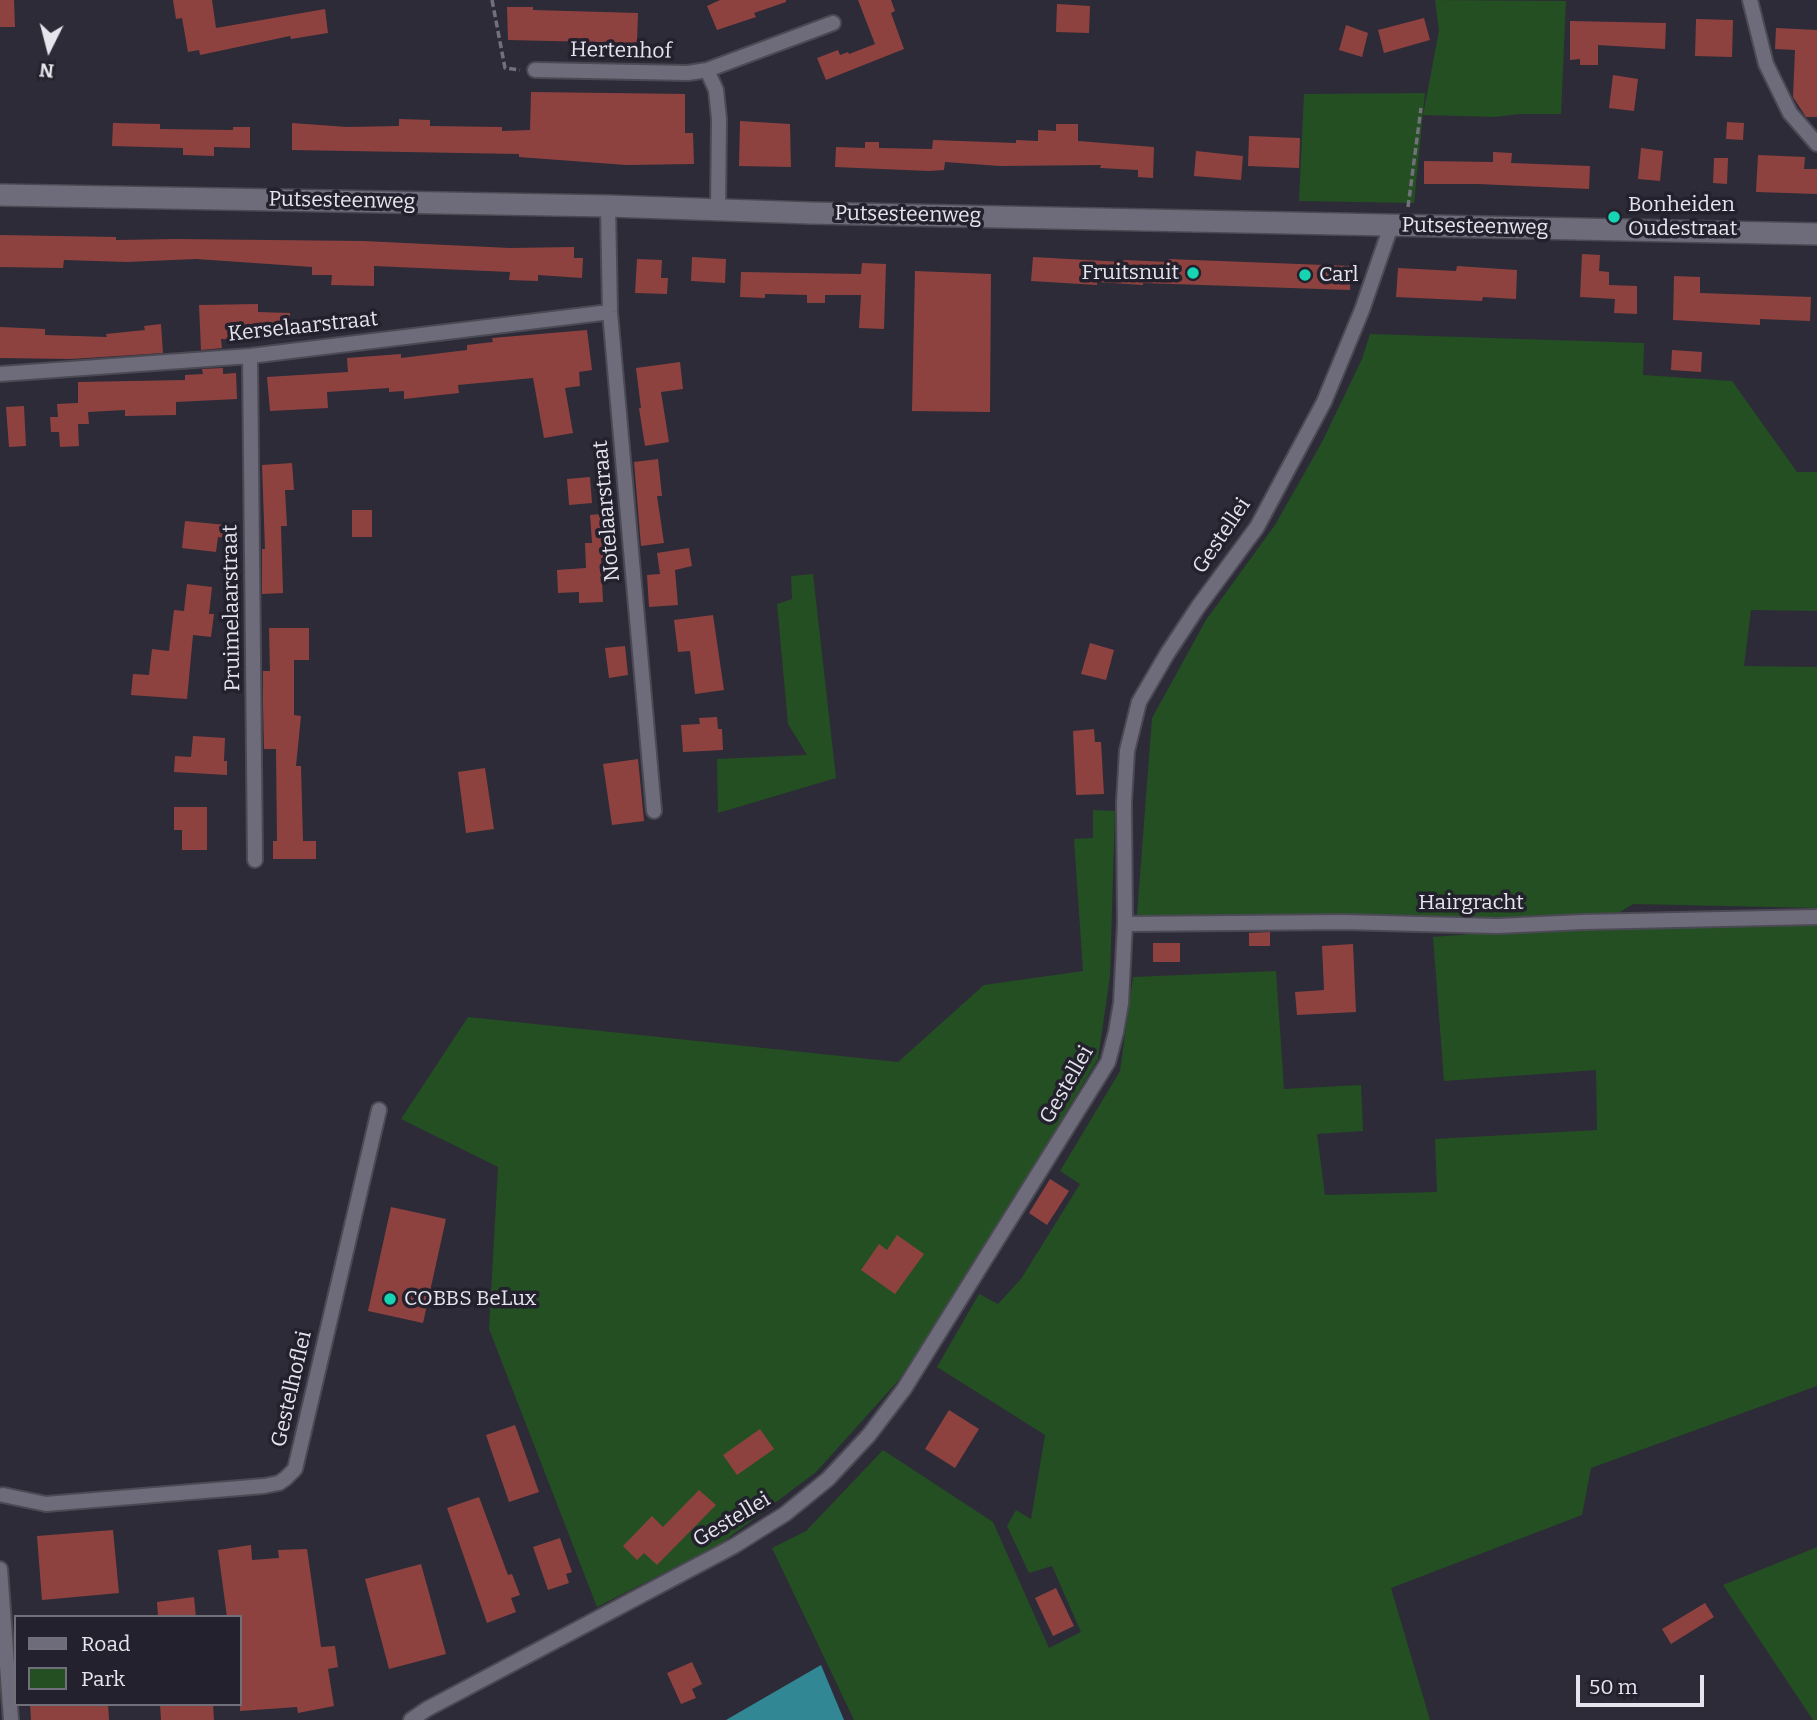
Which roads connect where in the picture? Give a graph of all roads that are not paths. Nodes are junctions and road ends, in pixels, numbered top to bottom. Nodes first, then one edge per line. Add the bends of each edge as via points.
1 (1750, 0) edge
2 (833, 23) dead end
3 (535, 70) road end
4 (707, 70) junction
5 (1817, 144) edge
6 (0, 195) edge
7 (608, 206) junction
8 (718, 210) junction
9 (1391, 226) junction
10 (1817, 234) edge
11 (610, 312) junction
12 (250, 356) junction
13 (0, 374) edge
14 (654, 811) dead end
15 (256, 860) dead end
16 (1817, 917) edge
17 (1125, 923) junction
18 (379, 1110) dead end
19 (1, 1499) edge
20 (0, 1569) edge
21 (11, 1720) edge
22 (411, 1720) edge

1 - 5 street via 1766,64 1790,113
2 - 4 street, Hertenhof
3 - 4 street, Hertenhof
4 - 8 street via 716,90 719,119
6 - 7 main road, Putsesteenweg
7 - 8 main road, Putsesteenweg
7 - 11 street, Notelaarstraat
8 - 9 main road, Putsesteenweg
9 - 10 main road, Putsesteenweg
9 - 17 street, Gestellei via 1324,401 1256,527 1198,607 1139,702 1127,751
11 - 12 street, Kerselaarstraat
11 - 14 street, Notelaarstraat
12 - 13 street, Kerselaarstraat
12 - 15 street, Pruimelaarstraat
16 - 17 street, Hairgracht via 1497,926
17 - 22 street, Gestellei via 1121,1003 1108,1062 904,1389 869,1435 828,1479 755,1533
18 - 19 street, Gestelhoflei via 295,1469 279,1483 264,1486 46,1504
20 - 21 street

